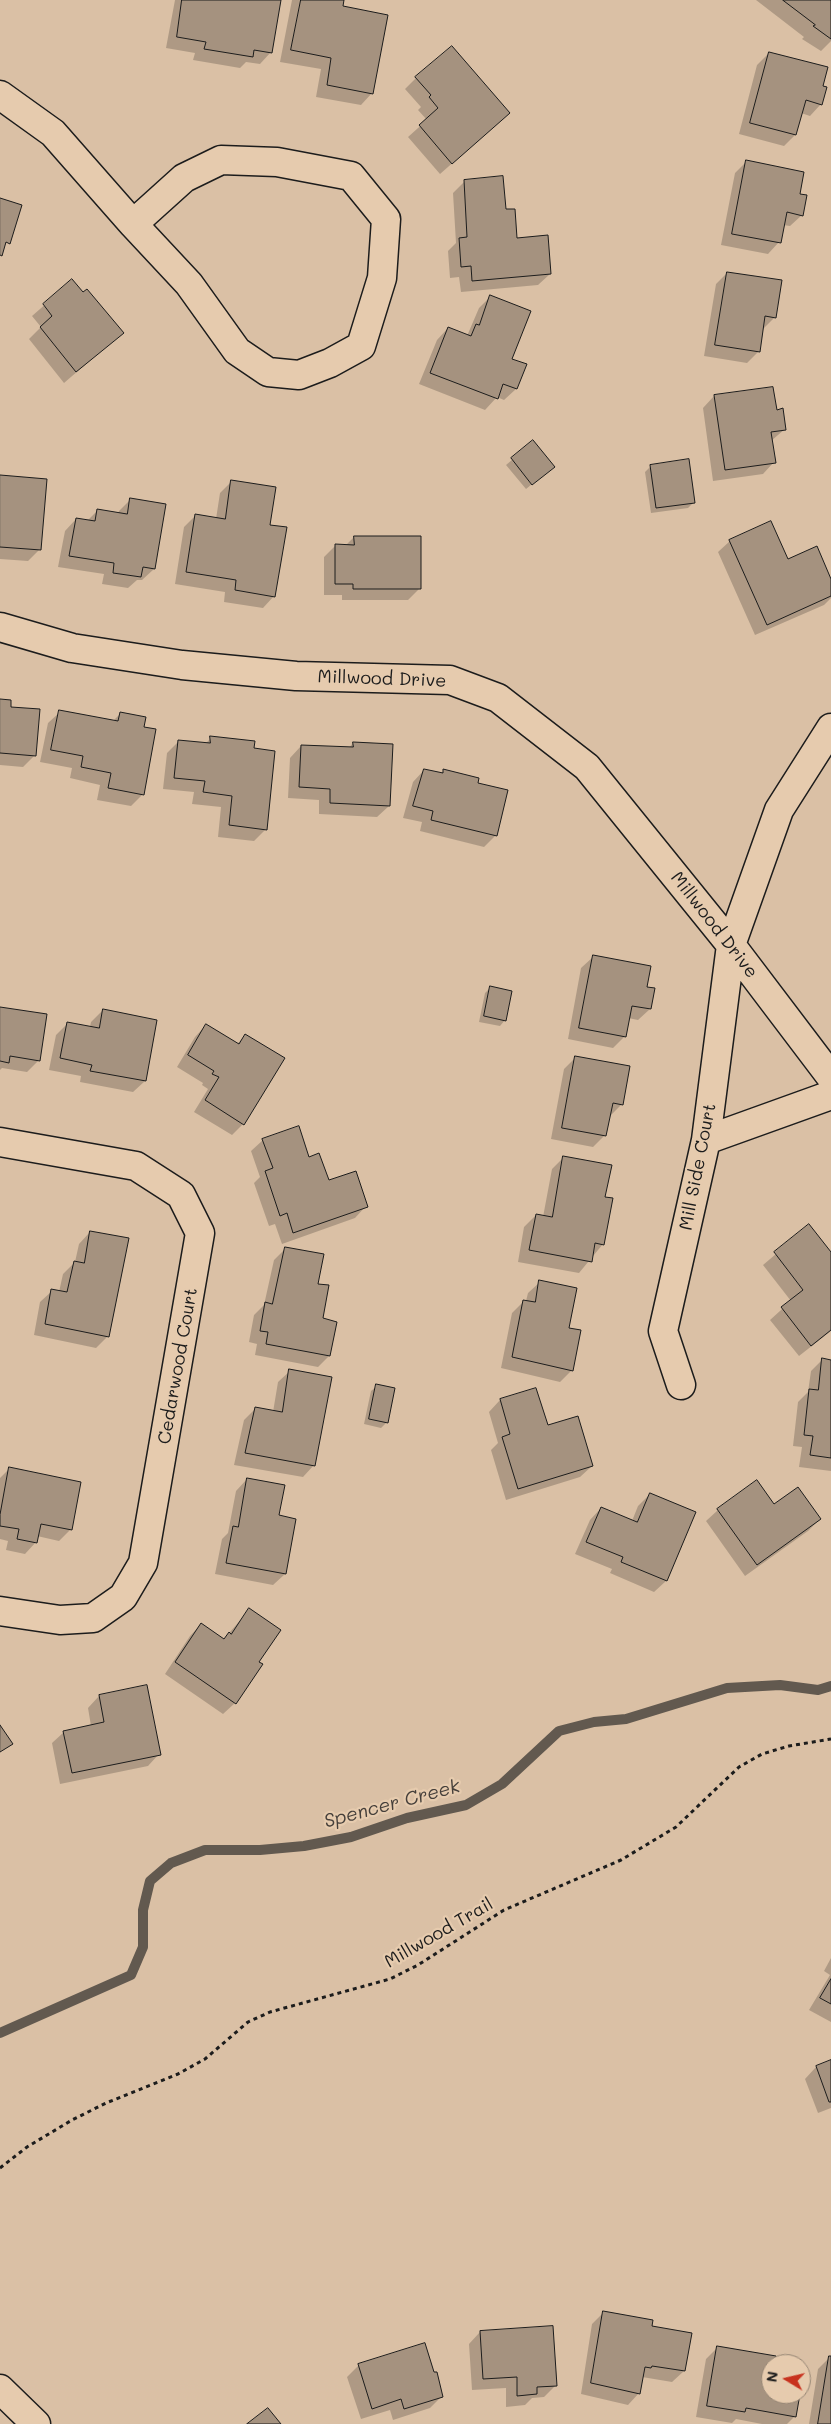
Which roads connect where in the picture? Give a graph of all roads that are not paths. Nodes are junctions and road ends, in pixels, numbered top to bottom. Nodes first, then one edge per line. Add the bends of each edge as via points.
1 (0, 95) edge
2 (133, 224) junction
3 (0, 627) edge
4 (831, 728) edge
5 (730, 945) junction
6 (831, 1077) edge
7 (831, 1095) edge
8 (706, 1140) junction
9 (0, 1142) edge
10 (681, 1385) dead end
11 (0, 1611) edge
12 (0, 2389) edge
13 (36, 2424) edge

1 - 2 street via 53,133
2 - 2 street via 189,284 237,351 268,372 299,375 360,346 382,278 386,219 351,176 277,162 221,160 184,178
3 - 5 street, Millwood Drive via 72,648 182,665 296,676 450,680 498,698 586,766
4 - 5 street, Mill Side Court via 780,810
5 - 6 street, Millwood Drive
5 - 8 street, Mill Side Court
7 - 8 street
8 - 10 street, Mill Side Court via 663,1331
9 - 11 street, Cedarwood Court via 136,1166 181,1195 200,1233 143,1563 123,1597 93,1618 60,1620
12 - 13 street

